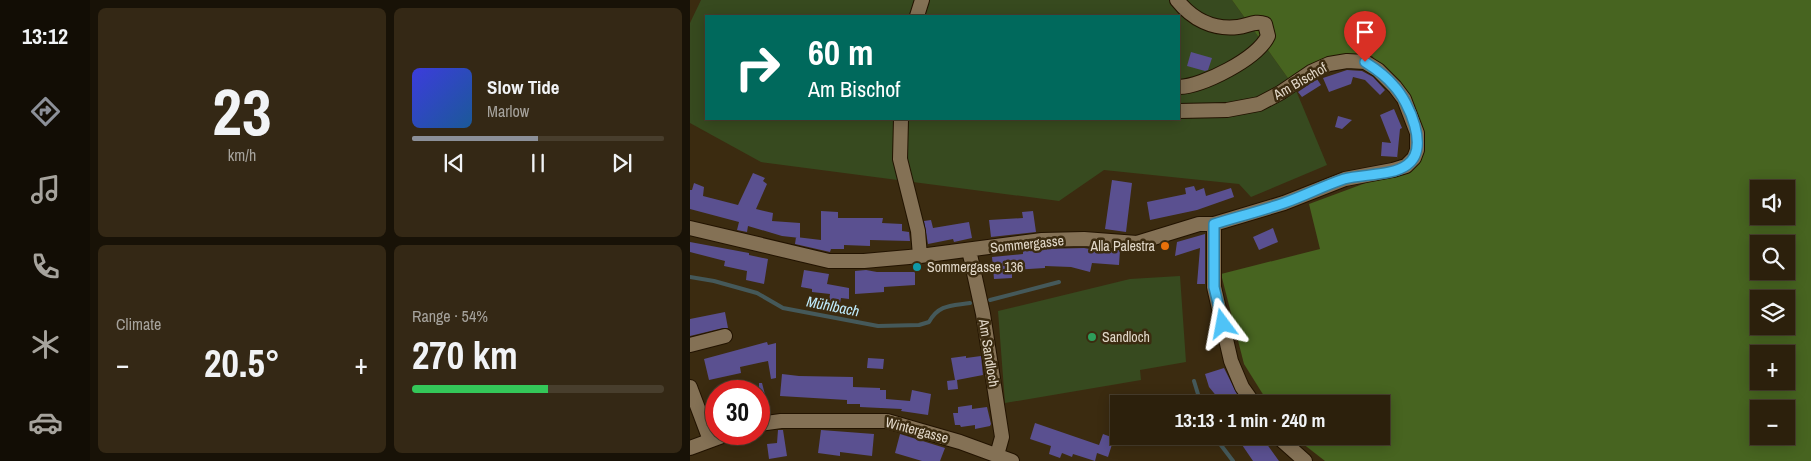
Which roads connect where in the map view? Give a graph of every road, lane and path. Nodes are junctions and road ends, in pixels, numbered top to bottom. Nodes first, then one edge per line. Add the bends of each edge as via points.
1 (922, 0) edge
2 (1177, 0) edge
3 (917, 15) edge
4 (1180, 87) edge
5 (1180, 111) edge
6 (902, 120) edge
7 (1214, 224) junction
8 (690, 228) edge
9 (969, 250) junction
10 (920, 256) junction
11 (725, 336) dead end
12 (690, 345) edge
13 (690, 387) edge
14 (1248, 395) edge
15 (770, 422) edge
16 (705, 427) edge
17 (705, 442) edge
18 (1287, 445) edge
19 (690, 448) edge
20 (996, 455) junction
21 (1012, 461) edge
22 (1305, 461) edge

1 - 3 street
2 - 4 street via 1204,23 1238,27 1258,22 1264,24 1268,36 1266,42 1241,62 1207,82
5 - 7 street, Am Bischof via 1228,110 1259,104 1330,64 1365,62 1378,70 1404,99 1417,133 1417,150 1406,166 1345,179 1284,203
6 - 10 street via 900,159 918,231
7 - 9 street, Sommergasse via 1199,224 1129,244 1084,239 1042,240
7 - 14 street via 1214,287 1231,360
8 - 10 street, Sommergasse via 830,261
9 - 10 street, Sommergasse
9 - 20 street, Am Sandloch via 983,314 1002,437
11 - 12 street
13 - 16 street
15 - 20 street, Wintergasse via 886,421
17 - 19 street
18 - 22 street
20 - 21 street, Wintergasse

